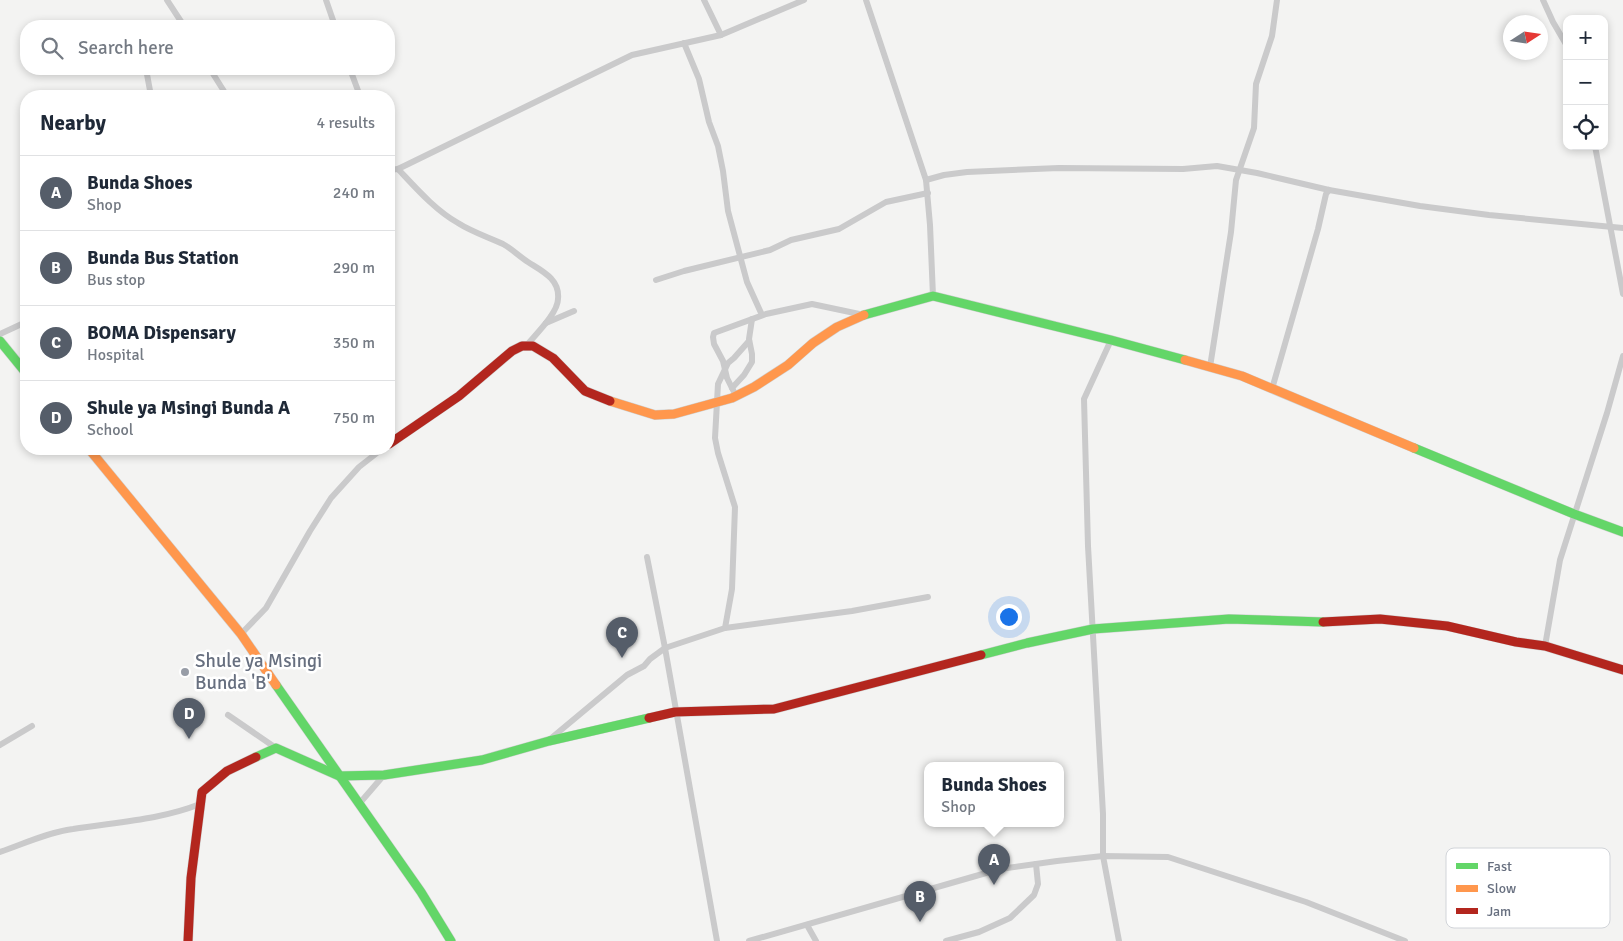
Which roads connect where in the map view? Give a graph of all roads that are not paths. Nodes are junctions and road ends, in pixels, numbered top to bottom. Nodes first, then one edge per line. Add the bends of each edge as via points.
1 (167, 0) edge
2 (326, 0) edge
3 (704, 0) edge
4 (804, 0) edge
5 (866, 0) edge
6 (1277, 0) edge
7 (1543, 0) edge
8 (180, 20) edge
9 (333, 20) edge
10 (721, 35) junction
11 (1563, 40) edge
12 (684, 43) junction
13 (147, 75) edge
14 (214, 75) edge
15 (352, 75) edge
16 (150, 90) edge
17 (223, 90) edge
18 (358, 90) edge
19 (1596, 150) edge
20 (395, 169) edge
21 (398, 169) junction
22 (1240, 170) junction
23 (926, 180) junction
24 (1329, 190) junction
25 (928, 193) junction
26 (1610, 227) junction
27 (1623, 228) edge
28 (740, 257) junction
29 (656, 280) dead end
30 (1623, 294) edge
31 (932, 296) junction
32 (574, 311) dead end
33 (864, 315) junction
34 (762, 316) junction
35 (752, 319) junction
36 (545, 323) junction
37 (20, 325) edge
38 (0, 334) edge
39 (1111, 340) junction
40 (0, 341) edge
41 (750, 341) junction
42 (526, 346) junction
43 (1623, 356) edge
44 (20, 366) edge
45 (1210, 367) junction
46 (725, 369) junction
47 (1272, 389) junction
48 (734, 392) junction
49 (718, 402) junction
50 (395, 440) edge
51 (94, 455) edge
52 (374, 455) edge
53 (1574, 514) junction
54 (1623, 532) edge
55 (647, 557) dead end
56 (928, 597) dead end
57 (725, 628) junction
58 (1093, 629) junction
59 (241, 634) junction
60 (1545, 646) junction
61 (665, 648) junction
62 (1623, 670) edge
63 (675, 712) junction
64 (228, 715) dead end
65 (32, 726) dead end
66 (549, 740) junction
67 (0, 746) edge
68 (276, 748) junction
69 (384, 775) junction
70 (339, 776) junction
71 (200, 804) junction
72 (359, 804) junction
73 (0, 852) edge
74 (1103, 856) junction
75 (1036, 864) junction
76 (807, 925) junction
77 (188, 941) edge
78 (451, 941) edge
79 (717, 941) edge
80 (750, 941) edge
81 (816, 941) edge
82 (946, 941) edge
83 (1119, 941) edge
84 (1405, 941) edge

1 - 8 street
2 - 9 street
3 - 10 street
4 - 10 street
5 - 23 street
6 - 22 street via 1272,36 1256,84 1254,128
7 - 11 street
10 - 12 street
12 - 21 street via 632,55
12 - 28 street via 699,79 718,146 728,211
13 - 16 street
14 - 17 street
15 - 18 street
19 - 26 street
20 - 21 street
21 - 36 street via 457,223 505,245 547,273 554,282 558,299
22 - 23 street via 1217,166 1183,169 1058,168 967,172
22 - 24 street
22 - 45 street
23 - 25 street
24 - 26 street via 1420,206
24 - 47 street
25 - 28 street via 886,202 839,229
25 - 31 street
26 - 27 street
26 - 30 street
28 - 29 street
28 - 34 street
31 - 33 street
31 - 39 street
32 - 36 street
33 - 34 street via 812,304
33 - 48 street via 836,327 754,387
34 - 35 street
35 - 41 street
35 - 46 street via 714,333 714,344
36 - 42 street
37 - 38 street
39 - 45 street
39 - 58 street via 1084,399
40 - 44 street
41 - 46 street
41 - 48 street via 752,362
42 - 49 street via 533,346 553,358 585,391 632,409 656,415 674,414
42 - 50 street via 512,351 459,396
43 - 53 street
45 - 47 street
46 - 48 street
46 - 49 street via 718,384
47 - 53 street
48 - 49 street
49 - 57 street via 715,438 735,507 732,590
51 - 59 street
52 - 59 street via 331,498 266,608
53 - 54 street
53 - 60 street via 1560,560
55 - 61 street
56 - 57 street
57 - 61 street
58 - 60 street via 1229,619 1317,622 1380,619 1447,626
58 - 63 street via 774,709
58 - 74 street
59 - 70 street
60 - 62 street
61 - 63 street
61 - 66 street
63 - 66 street
63 - 79 street
64 - 68 street
65 - 67 street
66 - 69 street via 482,760
68 - 70 street
68 - 71 street via 240,764 211,782 202,792
69 - 70 street
69 - 72 street
70 - 72 street
71 - 73 street via 161,816 71,829
71 - 77 street via 190,878
72 - 78 street
74 - 75 street
74 - 83 street
74 - 84 street via 1168,857 1306,902
75 - 76 street via 1000,869
75 - 82 street via 1038,884 1034,895 1010,918 979,932
76 - 80 street
76 - 81 street

